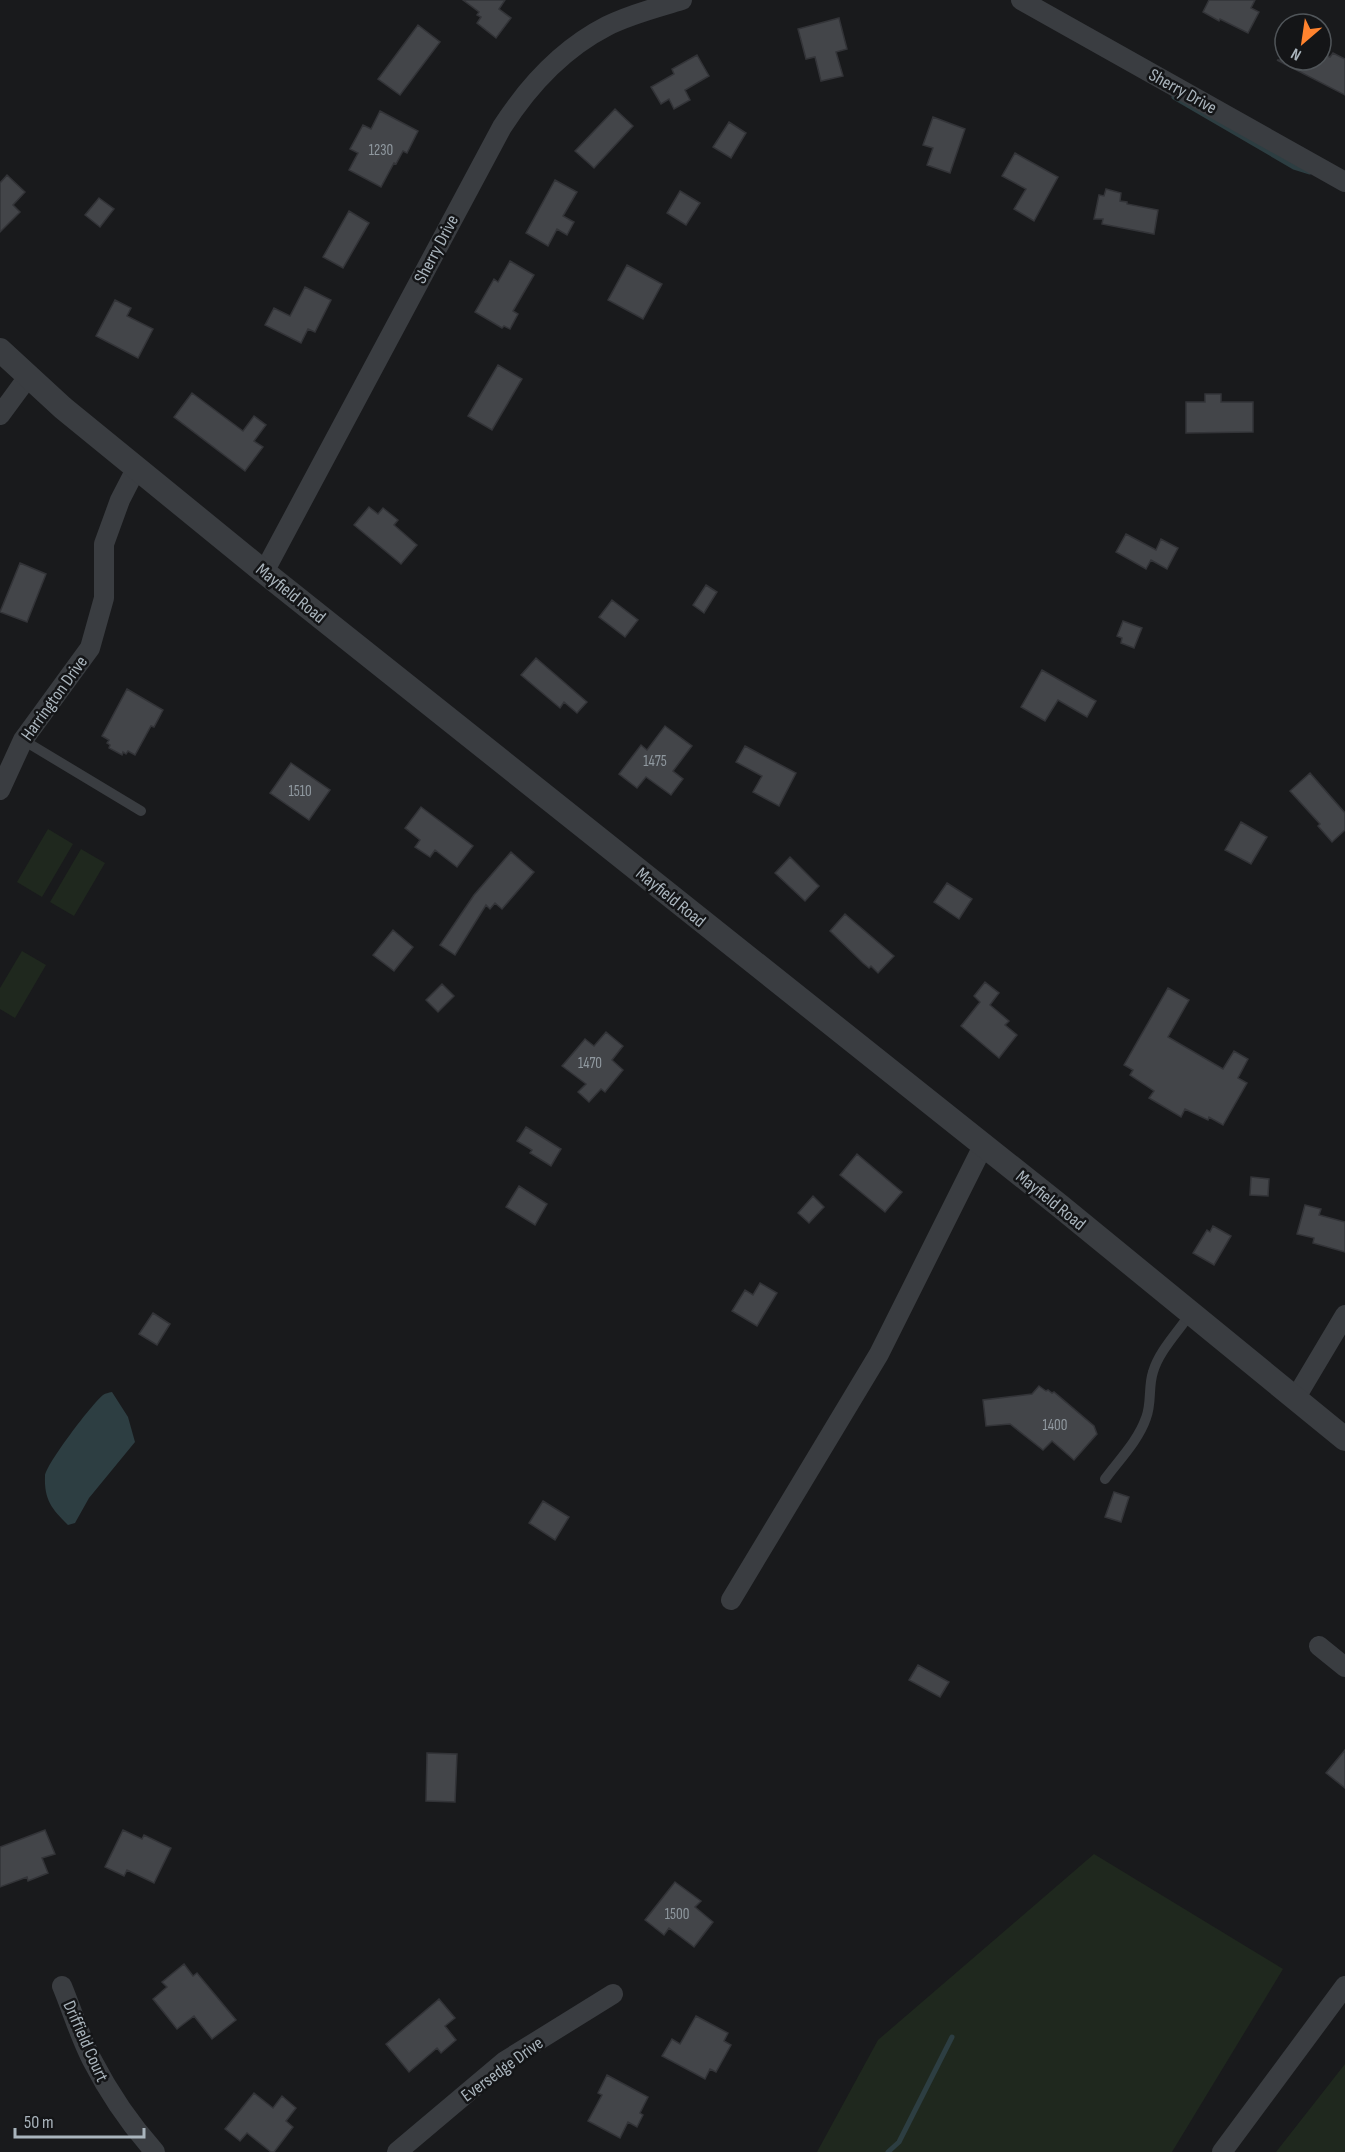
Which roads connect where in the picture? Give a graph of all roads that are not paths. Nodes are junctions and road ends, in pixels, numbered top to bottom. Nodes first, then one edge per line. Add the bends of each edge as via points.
1 (682, 0) edge
2 (1021, 0) edge
3 (1345, 182) edge
4 (0, 350) edge
5 (28, 377) junction
6 (0, 415) edge
7 (137, 467) junction
8 (264, 572) junction
9 (23, 740) junction
10 (0, 790) edge
11 (141, 811) dead end
12 (983, 1146) junction
13 (1190, 1314) junction
14 (1345, 1315) edge
15 (1295, 1399) junction
16 (1345, 1439) edge
17 (1105, 1479) dead end
18 (731, 1600) dead end
19 (1319, 1646) dead end
20 (1345, 1667) edge
21 (62, 1986) dead end
22 (1345, 1986) edge
23 (613, 1994) dead end
24 (155, 2152) edge
25 (397, 2152) edge
26 (1222, 2152) edge

1 - 8 street, Sherry Drive via 636,14 585,38 545,70 519,100
2 - 3 street, Sherry Drive
4 - 5 street, Mayfield Road
5 - 6 street
5 - 7 street, Mayfield Road
7 - 8 street, Mayfield Road
7 - 9 street, Harrington Drive via 104,544 104,598 90,648
8 - 12 street, Mayfield Road
9 - 10 street, Harrington Drive
9 - 11 lane
12 - 13 street, Mayfield Road
12 - 18 street via 879,1354
13 - 15 street, Mayfield Road
13 - 17 lane via 1153,1373 1150,1406 1137,1436
14 - 15 street
15 - 16 street, Mayfield Road
19 - 20 street
21 - 24 street, Driffield Court via 97,2068 122,2111
22 - 26 street
23 - 25 street, Eversedge Drive via 505,2061

